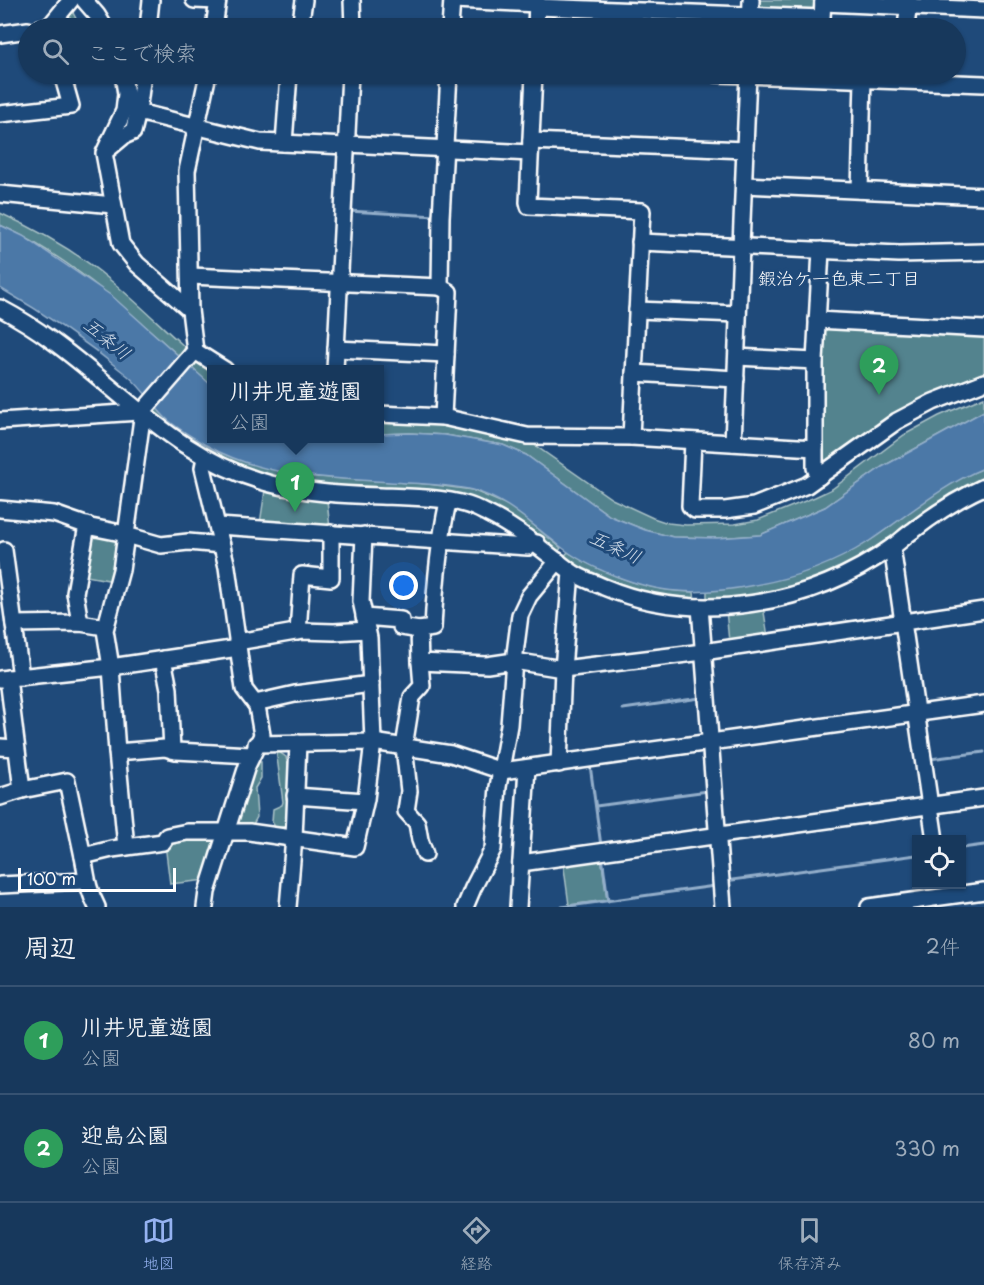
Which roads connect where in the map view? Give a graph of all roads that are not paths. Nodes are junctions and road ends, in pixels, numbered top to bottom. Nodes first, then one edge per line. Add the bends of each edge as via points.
1 (71, 0) edge
2 (84, 0) edge
3 (151, 0) edge
4 (194, 0) edge
5 (304, 0) edge
6 (352, 0) edge
7 (452, 0) edge
8 (217, 1) edge
9 (823, 1) edge
10 (908, 3) edge
11 (537, 4) edge
12 (984, 10) edge
13 (751, 15) edge
14 (55, 18) edge
15 (100, 18) edge
16 (149, 18) edge
17 (215, 18) edge
18 (301, 18) edge
19 (352, 18) edge
20 (451, 18) edge
21 (907, 18) edge
22 (18, 31) edge
23 (0, 34) edge
24 (966, 82) edge
25 (65, 84) edge
26 (125, 84) edge
27 (141, 84) edge
28 (206, 84) edge
29 (288, 84) edge
30 (349, 84) edge
31 (448, 84) edge
32 (533, 84) edge
33 (748, 84) edge
34 (863, 84) edge
35 (984, 84) edge
36 (138, 112) junction
37 (0, 114) edge
38 (196, 126) junction
39 (284, 143) junction
40 (346, 145) junction
41 (530, 147) junction
42 (444, 148) junction
43 (745, 150) junction
44 (104, 153) junction
45 (744, 185) junction
46 (860, 190) junction
47 (0, 194) edge
48 (984, 196) edge
49 (113, 205) junction
50 (640, 242) junction
51 (741, 247) junction
52 (821, 250) junction
53 (984, 252) edge
54 (190, 276) junction
55 (339, 283) junction
56 (440, 287) junction
57 (1, 310) edge
58 (190, 310) junction
59 (637, 310) junction
60 (738, 314) junction
61 (817, 320) junction
62 (984, 329) edge
63 (336, 349) junction
64 (193, 354) junction
65 (446, 354) junction
66 (736, 357) junction
67 (815, 361) junction
68 (216, 365) edge
69 (335, 365) edge
70 (634, 373) junction
71 (736, 379) junction
72 (984, 382) edge
73 (142, 413) junction
74 (384, 414) edge
75 (443, 417) junction
76 (0, 421) edge
77 (631, 437) junction
78 (693, 441) junction
79 (733, 443) junction
80 (815, 448) junction
81 (205, 458) junction
82 (819, 477) junction
83 (984, 487) edge
84 (448, 502) junction
85 (0, 509) edge
86 (87, 525) junction
87 (218, 526) junction
88 (332, 533) junction
89 (126, 534) junction
90 (364, 535) junction
91 (441, 542) junction
92 (537, 543) junction
93 (222, 545) junction
94 (892, 547) junction
95 (4, 550) dead end
96 (558, 561) junction
97 (571, 572) junction
98 (5, 595) edge
99 (700, 607) junction
100 (984, 610) edge
101 (903, 621) junction
102 (80, 623) junction
103 (14, 624) junction
104 (365, 624) junction
105 (105, 627) junction
106 (419, 630) junction
107 (298, 632) junction
108 (237, 645) junction
109 (703, 652) junction
110 (163, 659) junction
111 (514, 661) junction
112 (420, 662) junction
113 (111, 667) junction
114 (563, 669) junction
115 (10, 678) edge
116 (371, 684) junction
117 (255, 703) junction
118 (984, 704) edge
119 (917, 714) junction
120 (373, 742) junction
121 (298, 743) junction
122 (711, 743) junction
123 (0, 747) edge
124 (404, 747) junction
125 (16, 748) junction
126 (254, 749) junction
127 (172, 750) junction
128 (117, 752) junction
129 (559, 764) junction
130 (527, 768) junction
131 (502, 771) junction
132 (22, 790) junction
133 (296, 796) junction
134 (0, 797) edge
135 (984, 798) edge
136 (365, 801) junction
137 (930, 806) junction
138 (226, 831) junction
139 (934, 835) edge
140 (718, 836) junction
141 (294, 838) junction
142 (126, 847) junction
143 (425, 854) dead end
144 (83, 856) junction
145 (521, 863) junction
146 (86, 881) junction
147 (0, 885) edge
148 (984, 891) edge
149 (943, 896) edge
150 (97, 907) edge
151 (206, 907) edge
152 (288, 907) edge
153 (465, 907) edge
154 (518, 907) edge
155 (723, 907) edge
156 (868, 907) edge

1 - 14 street
2 - 15 street
3 - 16 street
4 - 8 street
5 - 18 street
6 - 19 street
7 - 11 street
7 - 20 street
8 - 17 street
9 - 10 street
9 - 13 street via 822,18
10 - 12 street
10 - 21 street
11 - 13 street
22 - 23 street
24 - 35 street
25 - 37 street via 71,106
26 - 44 street via 124,111
27 - 36 street
28 - 38 street
29 - 39 street
30 - 40 street
31 - 42 street
32 - 41 street
33 - 43 street
34 - 46 street
36 - 38 street
36 - 44 street via 133,132
38 - 39 street via 260,142
38 - 54 street via 187,171
39 - 40 street
40 - 42 street
40 - 55 street
41 - 42 street
41 - 43 street
41 - 50 street via 529,206 642,211
42 - 56 street
43 - 45 street
44 - 49 street
45 - 46 street
45 - 51 street
46 - 48 street
47 - 49 street
49 - 58 street via 121,244 136,264
50 - 51 street
50 - 59 street
51 - 52 street
51 - 60 street
52 - 53 street via 899,254
52 - 61 street
54 - 55 street
54 - 58 street
55 - 56 street
55 - 63 street
56 - 65 street via 449,292
57 - 73 street via 51,340
58 - 64 street
59 - 60 street
59 - 70 street
60 - 66 street
61 - 62 street
61 - 67 street
63 - 65 street
63 - 69 street
64 - 68 street
64 - 73 street
65 - 75 street
66 - 67 street
66 - 71 street
67 - 80 street
70 - 71 street
70 - 77 street
71 - 79 street
72 - 82 street via 897,421
73 - 76 street
73 - 81 street
73 - 89 street
74 - 75 street
75 - 77 street via 527,436
77 - 78 street
78 - 79 street
78 - 82 street via 690,506 695,510 754,506
79 - 80 street
80 - 82 street
81 - 84 street via 281,486 321,493
81 - 87 street via 203,468
83 - 94 street via 954,502
84 - 91 street
84 - 92 street via 469,505 511,525
85 - 86 street via 54,514
86 - 89 street
86 - 102 street via 75,593
87 - 88 street
87 - 93 street
88 - 90 street
88 - 107 street via 331,578 302,575
89 - 93 street via 161,545
89 - 105 street via 121,570
90 - 91 street
90 - 104 street via 360,586
91 - 92 street via 528,547
91 - 106 street via 433,628
92 - 96 street
93 - 108 street
94 - 99 street via 830,582 798,594 763,602
94 - 101 street
95 - 98 street
96 - 97 street
96 - 111 street via 529,596 520,615
97 - 99 street via 623,595
97 - 114 street
98 - 103 street
99 - 109 street
100 - 101 street
101 - 109 street
101 - 119 street
102 - 103 street
102 - 105 street
103 - 115 street
104 - 106 street via 401,620 402,627
104 - 107 street via 334,633
104 - 116 street
105 - 113 street
106 - 112 street
107 - 108 street
108 - 110 street
108 - 117 street via 244,689
109 - 114 street
109 - 122 street
110 - 113 street
110 - 127 street via 170,689
111 - 112 street via 487,666
111 - 114 street
111 - 131 street
112 - 124 street via 422,686 412,697
113 - 115 street
113 - 128 street
114 - 129 street
115 - 125 street
116 - 117 street
116 - 120 street
117 - 126 street via 262,735
118 - 119 street
119 - 122 street
119 - 137 street
120 - 121 street
120 - 124 street
120 - 136 street
121 - 126 street
121 - 133 street
122 - 129 street
122 - 140 street
123 - 125 street
124 - 131 street via 451,754
124 - 143 street via 409,791 406,811 417,823
125 - 132 street
126 - 127 street
126 - 138 street
127 - 128 street
128 - 142 street
129 - 130 street
130 - 131 street
130 - 145 street
131 - 153 street via 493,849
132 - 134 street
132 - 144 street via 67,781
133 - 136 street
133 - 141 street
135 - 137 street
136 - 141 street via 355,847
137 - 139 street
137 - 140 street
138 - 141 street
138 - 142 street via 173,834 163,842
138 - 151 street
140 - 145 street
140 - 155 street
141 - 152 street
142 - 144 street
144 - 146 street
145 - 154 street
146 - 147 street
146 - 150 street
148 - 149 street
149 - 156 street

